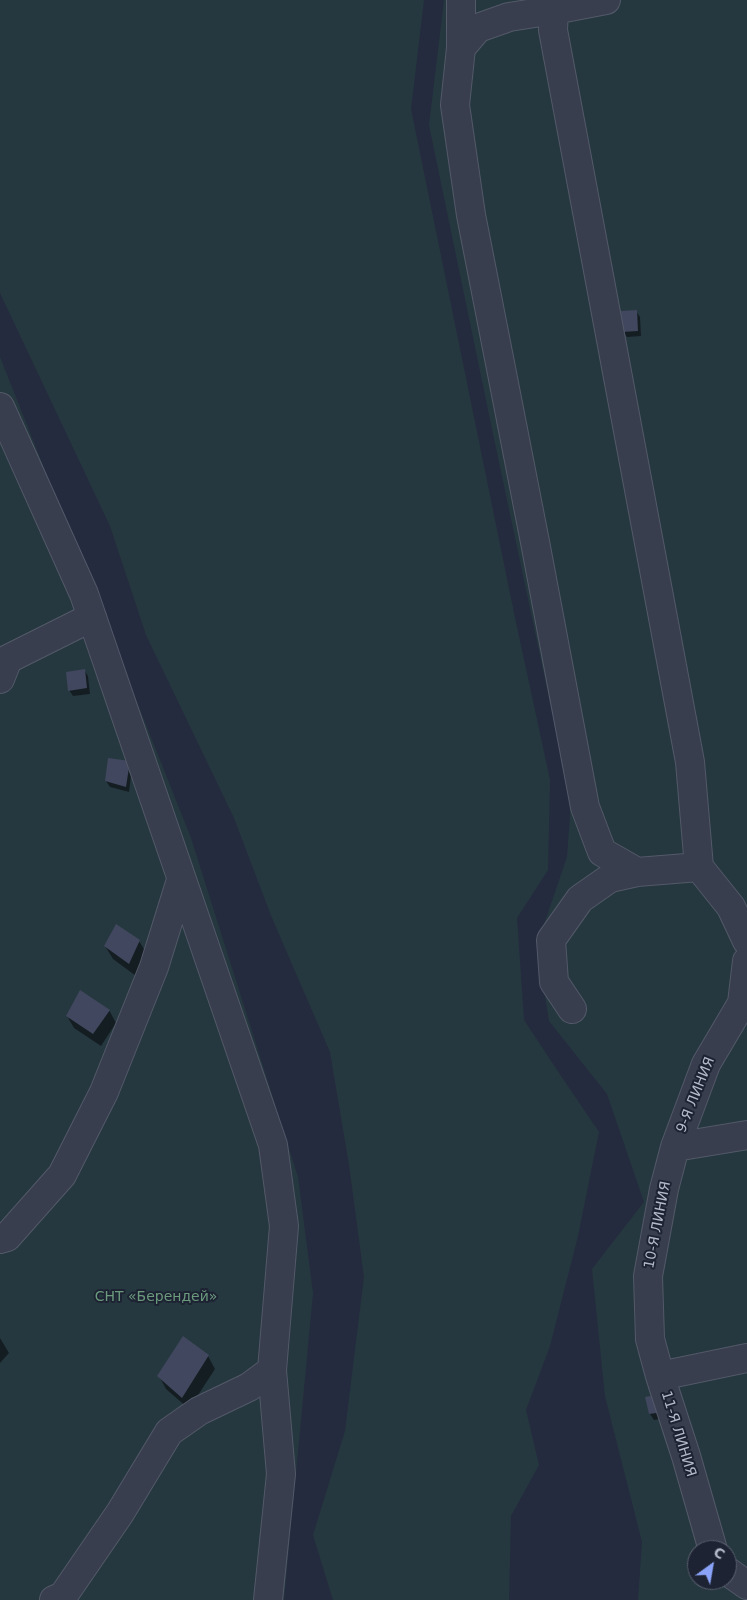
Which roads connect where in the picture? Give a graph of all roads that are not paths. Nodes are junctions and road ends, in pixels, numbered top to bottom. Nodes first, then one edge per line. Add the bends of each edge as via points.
1 (461, 0) edge
2 (606, 0) edge
3 (554, 10) junction
4 (461, 48) junction
5 (0, 407) edge
6 (92, 617) junction
7 (0, 678) edge
8 (699, 867) junction
9 (637, 872) junction
10 (181, 880) junction
11 (747, 941) edge
12 (747, 961) edge
13 (572, 1009) dead end
14 (747, 1135) edge
15 (675, 1147) junction
16 (0, 1239) edge
17 (747, 1358) edge
18 (272, 1370) junction
19 (660, 1376) junction
20 (710, 1540) edge
21 (54, 1600) edge
22 (268, 1600) edge

1 - 4 lane
2 - 3 lane
3 - 4 lane via 509,17 478,28
3 - 8 lane via 553,30 690,762
4 - 9 lane via 456,105 471,215 585,807 602,852
5 - 6 lane
6 - 7 lane via 8,658
6 - 10 lane
8 - 9 lane
8 - 11 lane via 731,907
9 - 13 lane via 610,878 580,899 551,940 554,982
10 - 16 lane via 150,976 104,1092 79,1142 62,1175 7,1237
10 - 18 lane via 272,1145 284,1226
12 - 15 lane, 9-Я ЛИНИЯ via 742,1003 706,1064
14 - 15 lane
15 - 19 lane, 10-Я ЛИНИЯ via 648,1276 650,1340
17 - 19 lane, 11-Я ЛИНИЯ
18 - 21 lane via 249,1387 199,1411 170,1432 84,1566 63,1596
18 - 22 lane via 281,1474
19 - 20 lane, 11-Я ЛИНИЯ

